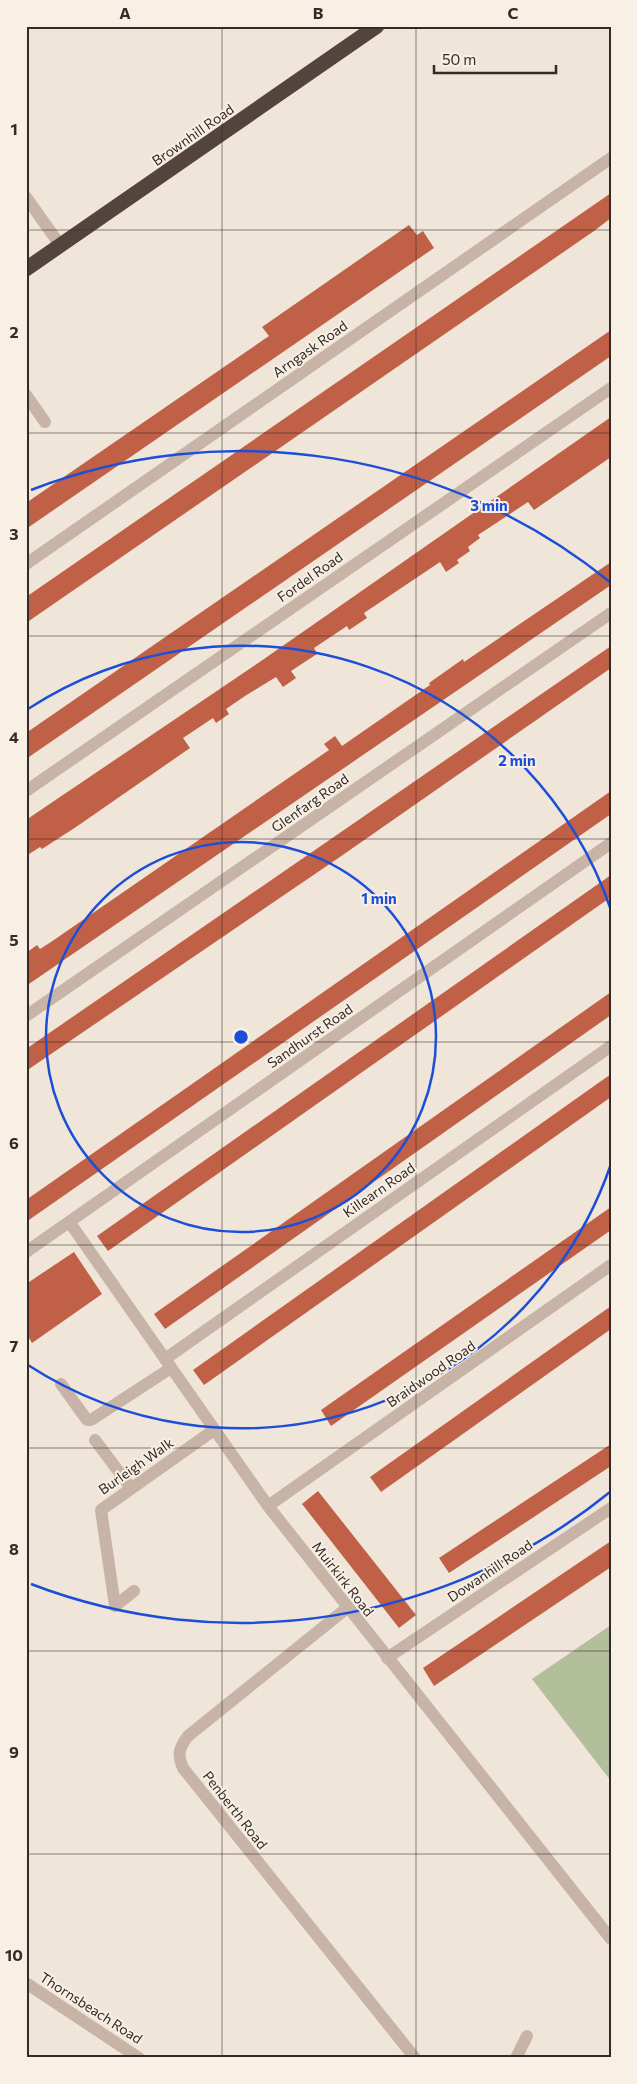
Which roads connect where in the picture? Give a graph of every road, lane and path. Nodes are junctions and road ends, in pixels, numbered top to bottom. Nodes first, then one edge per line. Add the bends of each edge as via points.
1 (377, 26) edge
2 (611, 158) edge
3 (26, 197) edge
4 (60, 245) junction
5 (26, 269) edge
6 (611, 388) edge
7 (26, 395) edge
8 (45, 422) dead end
9 (26, 564) edge
10 (611, 613) edge
11 (26, 791) edge
12 (611, 843) edge
13 (26, 1016) edge
14 (611, 1046) edge
15 (70, 1223) junction
16 (26, 1252) edge
17 (611, 1266) edge
18 (168, 1364) junction
19 (61, 1384) dead end
20 (214, 1430) junction
21 (95, 1440) dead end
22 (131, 1488) junction
23 (268, 1506) junction
24 (611, 1508) edge
25 (134, 1591) dead end
26 (347, 1608) junction
27 (386, 1658) junction
28 (611, 1939) edge
29 (26, 1983) edge
30 (527, 2036) dead end
31 (140, 2058) edge
32 (415, 2058) edge
33 (516, 2058) edge

1 - 4 highway, Brownhill Road
2 - 9 street, Arngask Road
3 - 4 street
4 - 5 highway, Brownhill Road
6 - 11 street, Fordel Road
7 - 8 street
10 - 13 street, Glenfarg Road
12 - 15 street, Sandhurst Road
14 - 18 street, Killearn Road
15 - 16 street, Sandhurst Road
15 - 18 street, Muirkirk Road
17 - 23 street, Braidwood Road
18 - 19 street, Killearn Road via 91,1420 87,1420
18 - 20 street, Muirkirk Road
20 - 22 street, Burleigh Walk
20 - 23 street, Muirkirk Road
21 - 22 street
22 - 25 street, Burleigh Walk via 101,1510 115,1606
23 - 26 street, Muirkirk Road
24 - 27 street, Dowanhill Road
26 - 27 street, Muirkirk Road
26 - 32 street, Penberth Road via 188,1736 180,1747 179,1758 183,1768
27 - 28 street, Muirkirk Road
29 - 31 street, Thornsbeach Road
30 - 33 street

